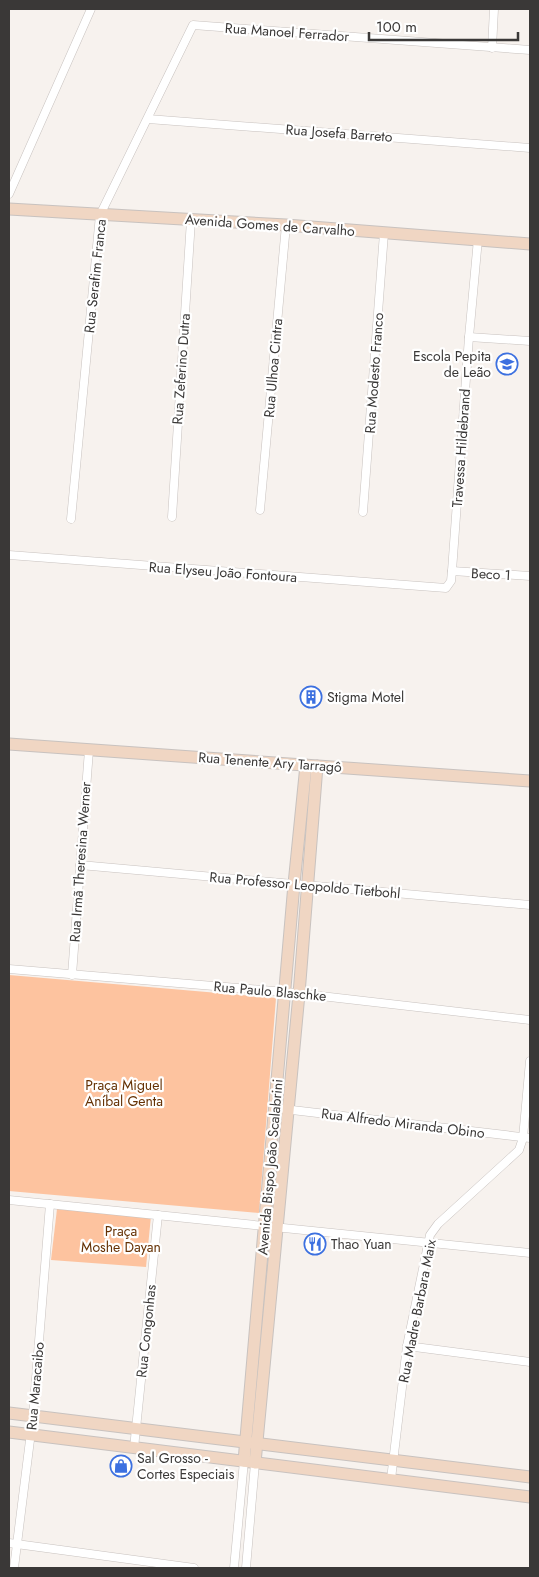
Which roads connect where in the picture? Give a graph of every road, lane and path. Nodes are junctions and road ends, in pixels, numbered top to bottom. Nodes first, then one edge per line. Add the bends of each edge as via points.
1 (91, 9) edge
2 (494, 9) edge
3 (194, 25) joint
4 (492, 48) junction
5 (530, 50) edge
6 (148, 119) junction
7 (530, 148) edge
8 (9, 194) edge
9 (9, 209) edge
10 (100, 215) junction
11 (191, 220) junction
12 (286, 225) junction
13 (384, 233) junction
14 (530, 235) edge
15 (478, 239) junction
16 (513, 242) junction
17 (530, 244) edge
18 (469, 337) junction
19 (530, 341) edge
20 (260, 510) dead end
21 (363, 512) dead end
22 (172, 517) dead end
23 (72, 519) dead end
24 (9, 555) edge
25 (452, 571) junction
26 (530, 576) edge
27 (9, 744) edge
28 (89, 750) junction
29 (312, 765) junction
30 (530, 781) edge
31 (80, 865) junction
32 (294, 884) junction
33 (307, 885) junction
34 (530, 905) edge
35 (9, 969) edge
36 (72, 975) junction
37 (286, 992) junction
38 (299, 994) junction
39 (530, 1020) edge
40 (530, 1061) edge
41 (275, 1108) junction
42 (288, 1109) junction
43 (527, 1138) edge
44 (9, 1200) edge
45 (50, 1204) junction
46 (158, 1215) junction
47 (265, 1226) junction
48 (277, 1227) junction
49 (428, 1243) junction
50 (530, 1253) edge
51 (407, 1346) junction
52 (530, 1362) edge
53 (9, 1413) edge
54 (33, 1416) junction
55 (136, 1429) junction
56 (9, 1432) edge
57 (31, 1435) junction
58 (252, 1443) junction
59 (134, 1448) junction
60 (393, 1460) junction
61 (250, 1462) junction
62 (530, 1477) edge
63 (391, 1479) junction
64 (530, 1496) edge
65 (9, 1543) edge
66 (18, 1544) junction
67 (14, 1568) edge
68 (194, 1568) edge
69 (234, 1568) edge
70 (246, 1568) edge

1 - 8 street
2 - 4 street
3 - 4 street, Rua Manoel Ferrador
3 - 6 street, Rua Serafim Franca
4 - 5 street, Rua Manoel Ferrador
6 - 7 street, Rua Josefa Barreto
6 - 10 street, Rua Serafim Franca
9 - 10 street, Avenida Gomes de Carvalho
10 - 11 street, Avenida Gomes de Carvalho
10 - 23 street, Rua Serafim Franca
11 - 12 street, Avenida Gomes de Carvalho
11 - 22 street, Rua Zeferino Dutra
12 - 13 street, Avenida Gomes de Carvalho
12 - 20 street, Rua Ulhoa Cintra
13 - 15 street, Avenida Gomes de Carvalho
13 - 21 street, Rua Modesto Franco
14 - 16 street, Avenida Gomes de Carvalho
15 - 16 street, Avenida Gomes de Carvalho
15 - 18 street, Travessa Hildebrand
16 - 17 street
18 - 19 street
18 - 25 street, Travessa Hildebrand
24 - 25 street, Rua Elyseu João Fontoura via 438,588 449,586
25 - 26 street, Beco 1
27 - 28 street, Rua Tenente Ary Tarragô
28 - 29 street, Rua Tenente Ary Tarragô
28 - 31 street, Rua Irmã Theresina Werner
29 - 30 street, Rua Tenente Ary Tarragô
29 - 32 street, Avenida Bispo João Scalabrini
29 - 33 street, Avenida Bispo João Scalabrini
31 - 32 street, Rua Professor Leopoldo Tietbohl
31 - 36 street, Rua Irmã Theresina Werner
32 - 33 street, Rua Professor Leopoldo Tietbohl
32 - 37 street, Avenida Bispo João Scalabrini
33 - 34 street, Rua Professor Leopoldo Tietbohl
33 - 38 street, Avenida Bispo João Scalabrini
35 - 36 street, Rua Paulo Blaschke
36 - 37 street, Rua Paulo Blaschke
37 - 38 street, Rua Paulo Blaschke
37 - 41 street, Avenida Bispo João Scalabrini
38 - 39 street, Rua Paulo Blaschke
38 - 42 street, Avenida Bispo João Scalabrini
40 - 43 street, Rua Madre Barbara Maix
41 - 42 street, Rua Alfredo Miranda Obino
41 - 47 street, Avenida Bispo João Scalabrini
42 - 43 street, Rua Alfredo Miranda Obino
42 - 48 street, Avenida Bispo João Scalabrini
43 - 49 street, Rua Madre Barbara Maix via 519,1150 433,1229
44 - 45 street
45 - 46 street
45 - 54 street, Rua Maracaibo
46 - 47 street
46 - 55 street, Rua Congonhas
47 - 48 street
47 - 58 street, Avenida Bispo João Scalabrini
48 - 49 street
48 - 58 street, Avenida Bispo João Scalabrini
49 - 50 street
49 - 51 street, Rua Madre Barbara Maix
51 - 52 street
51 - 60 street, Rua Madre Barbara Maix
53 - 54 street
54 - 55 street
54 - 57 street, Rua Maracaibo
55 - 58 street
55 - 59 street, Rua Congonhas
56 - 57 street
57 - 59 street
57 - 66 street, Rua Maracaibo
58 - 60 street
58 - 61 street, Avenida Bispo João Scalabrini
59 - 61 street
60 - 62 street
60 - 63 street, Rua Madre Barbara Maix
61 - 63 street
61 - 69 street, Avenida Bispo João Scalabrini
61 - 70 street, Avenida Bispo João Scalabrini
63 - 64 street
65 - 66 street
66 - 67 street, Rua Maracaibo
66 - 68 street

